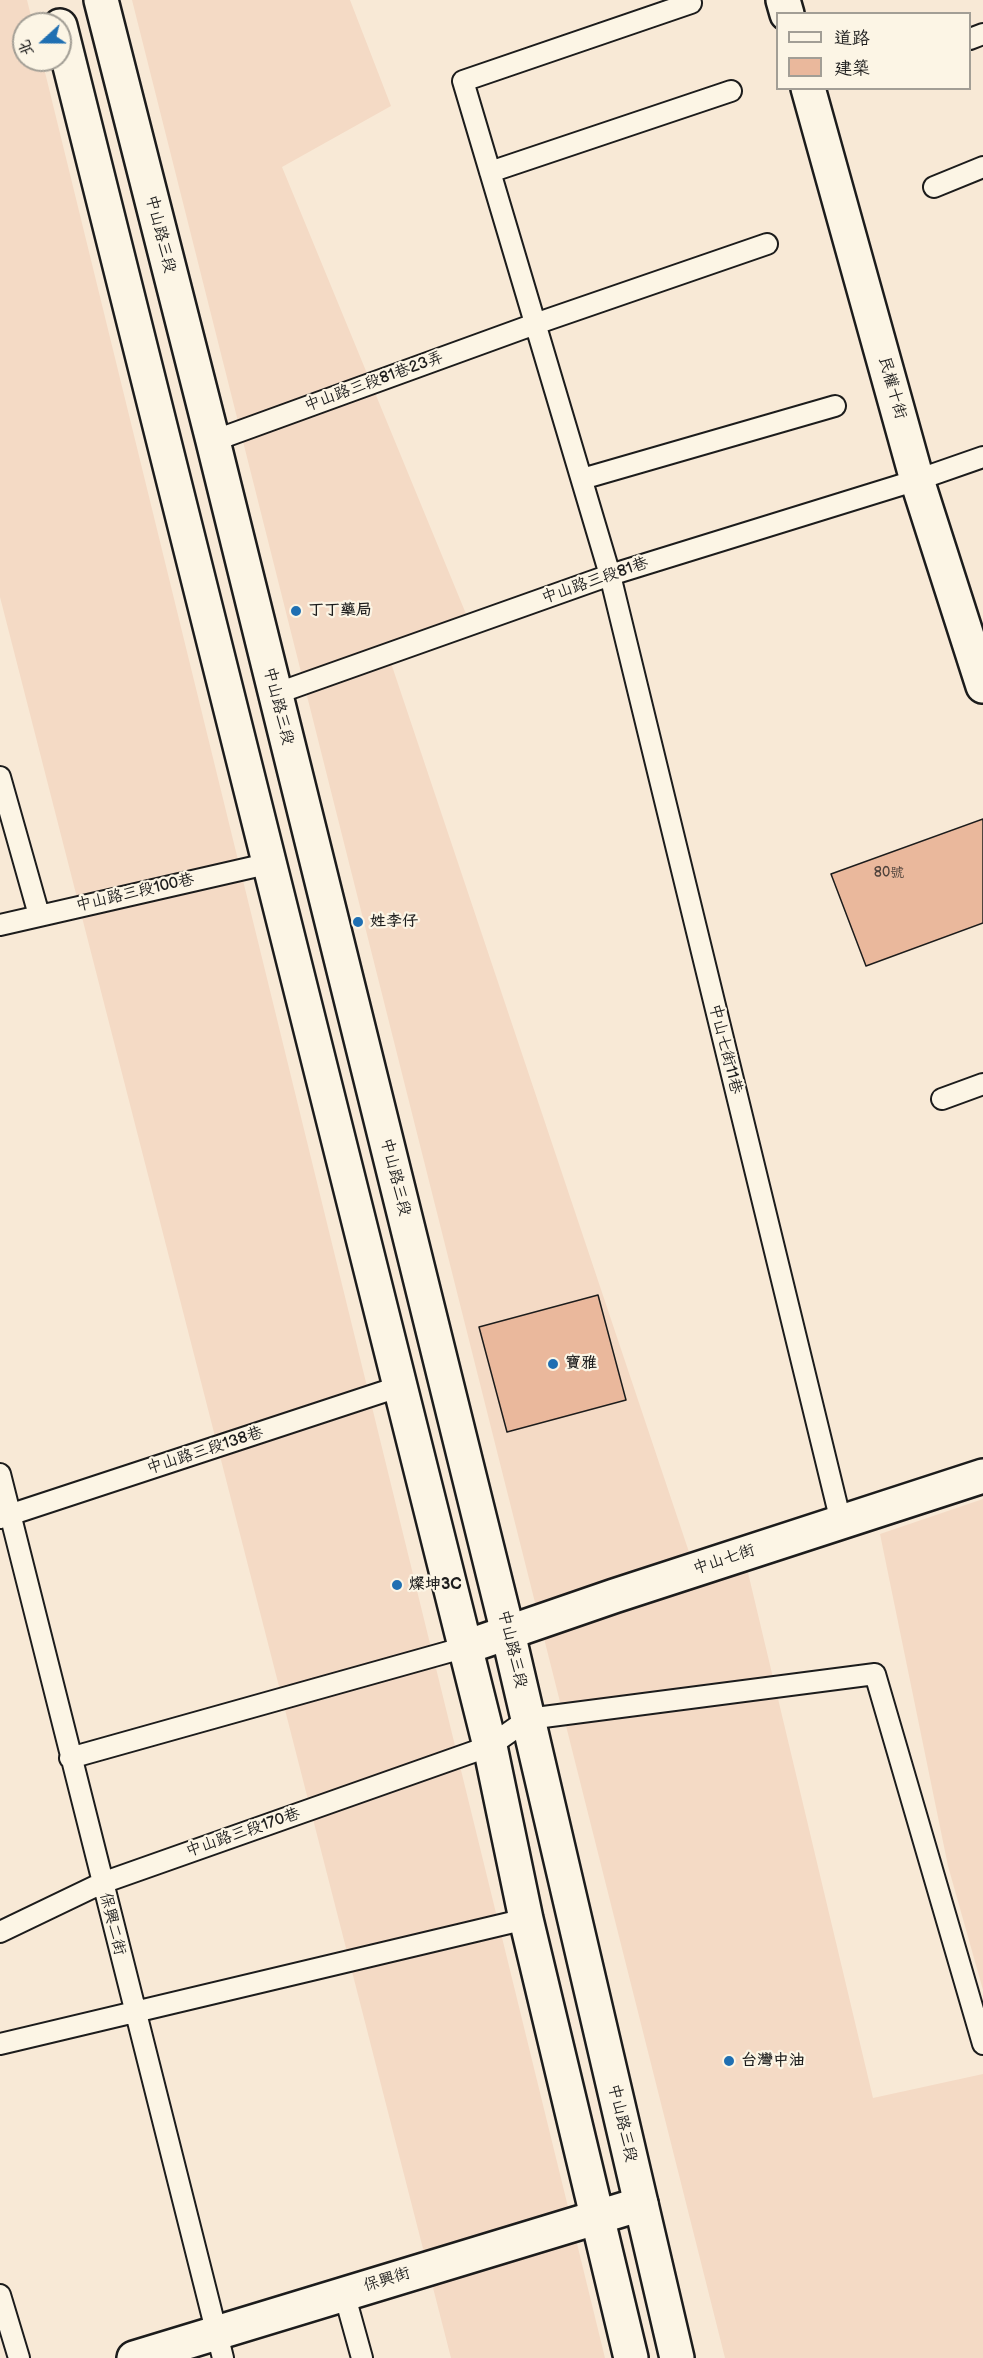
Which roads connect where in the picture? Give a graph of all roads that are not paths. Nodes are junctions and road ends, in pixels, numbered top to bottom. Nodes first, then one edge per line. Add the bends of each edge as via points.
1 (101, 0) edge
2 (691, 3) dead end
3 (72, 72) edge
4 (809, 90) edge
5 (731, 91) dead end
6 (983, 167) edge
7 (490, 172) junction
8 (934, 187) dead end
9 (767, 244) dead end
10 (535, 324) junction
11 (836, 406) dead end
12 (213, 441) junction
13 (983, 457) edge
14 (582, 479) junction
15 (917, 480) junction
16 (610, 575) junction
17 (983, 686) edge
18 (275, 694) junction
19 (0, 777) edge
20 (271, 863) junction
21 (39, 915) junction
22 (0, 925) edge
23 (983, 1084) edge
24 (942, 1099) dead end
25 (401, 1386) junction
26 (0, 1474) edge
27 (983, 1476) edge
28 (4, 1517) edge
29 (842, 1522) junction
30 (508, 1633) junction
31 (466, 1647) junction
32 (528, 1719) junction
33 (490, 1746) junction
34 (70, 1758) junction
35 (102, 1883) junction
36 (526, 1919) junction
37 (0, 1932) edge
38 (134, 2011) junction
39 (0, 2044) edge
40 (983, 2044) edge
41 (641, 2204) junction
42 (598, 2216) junction
43 (344, 2293) junction
44 (0, 2295) edge
45 (219, 2345) edge
46 (19, 2358) edge
47 (134, 2358) edge
48 (362, 2358) edge
49 (631, 2358) edge
50 (677, 2358) edge

1 - 12 main road, 中山路三段
2 - 7 lane via 463,81
3 - 20 main road
4 - 15 main road, 民權十街
5 - 7 lane
6 - 8 lane
7 - 10 lane
9 - 10 lane, 中山路三段81巷23弄
10 - 12 lane, 中山路三段81巷23弄
10 - 14 lane
11 - 14 lane
12 - 18 main road, 中山路三段
13 - 15 lane, 中山路三段81巷
14 - 16 lane
15 - 16 lane, 中山路三段81巷
15 - 17 main road, 民權十街
16 - 18 lane, 中山路三段81巷
16 - 29 lane, 中山七街11巷
18 - 30 main road, 中山路三段
19 - 21 lane
20 - 21 lane, 中山路三段100巷
20 - 25 main road
21 - 22 lane, 中山路三段100巷
23 - 24 lane
25 - 28 lane, 中山路三段138巷
25 - 31 main road
26 - 28 lane
27 - 29 main road, 中山七街
28 - 34 lane, 保興二街
29 - 30 main road, 中山七街
30 - 31 main road, 中山七街
30 - 32 main road, 中山路三段
31 - 33 main road
31 - 34 lane
32 - 33 lane, 中山路三段170巷
32 - 40 lane via 875,1674
32 - 41 main road, 中山路三段
33 - 35 lane, 中山路三段170巷
33 - 36 main road
34 - 35 lane, 保興二街
35 - 37 lane, 中山路三段170巷
35 - 38 lane, 保興二街
36 - 38 lane
36 - 42 main road
38 - 39 lane
38 - 45 lane, 保興二街
41 - 42 main road, 保興街
41 - 50 main road, 中山路三段
42 - 43 main road, 保興街
42 - 49 main road
43 - 45 main road, 保興街
43 - 48 lane
44 - 46 lane
45 - 47 main road, 保興街

